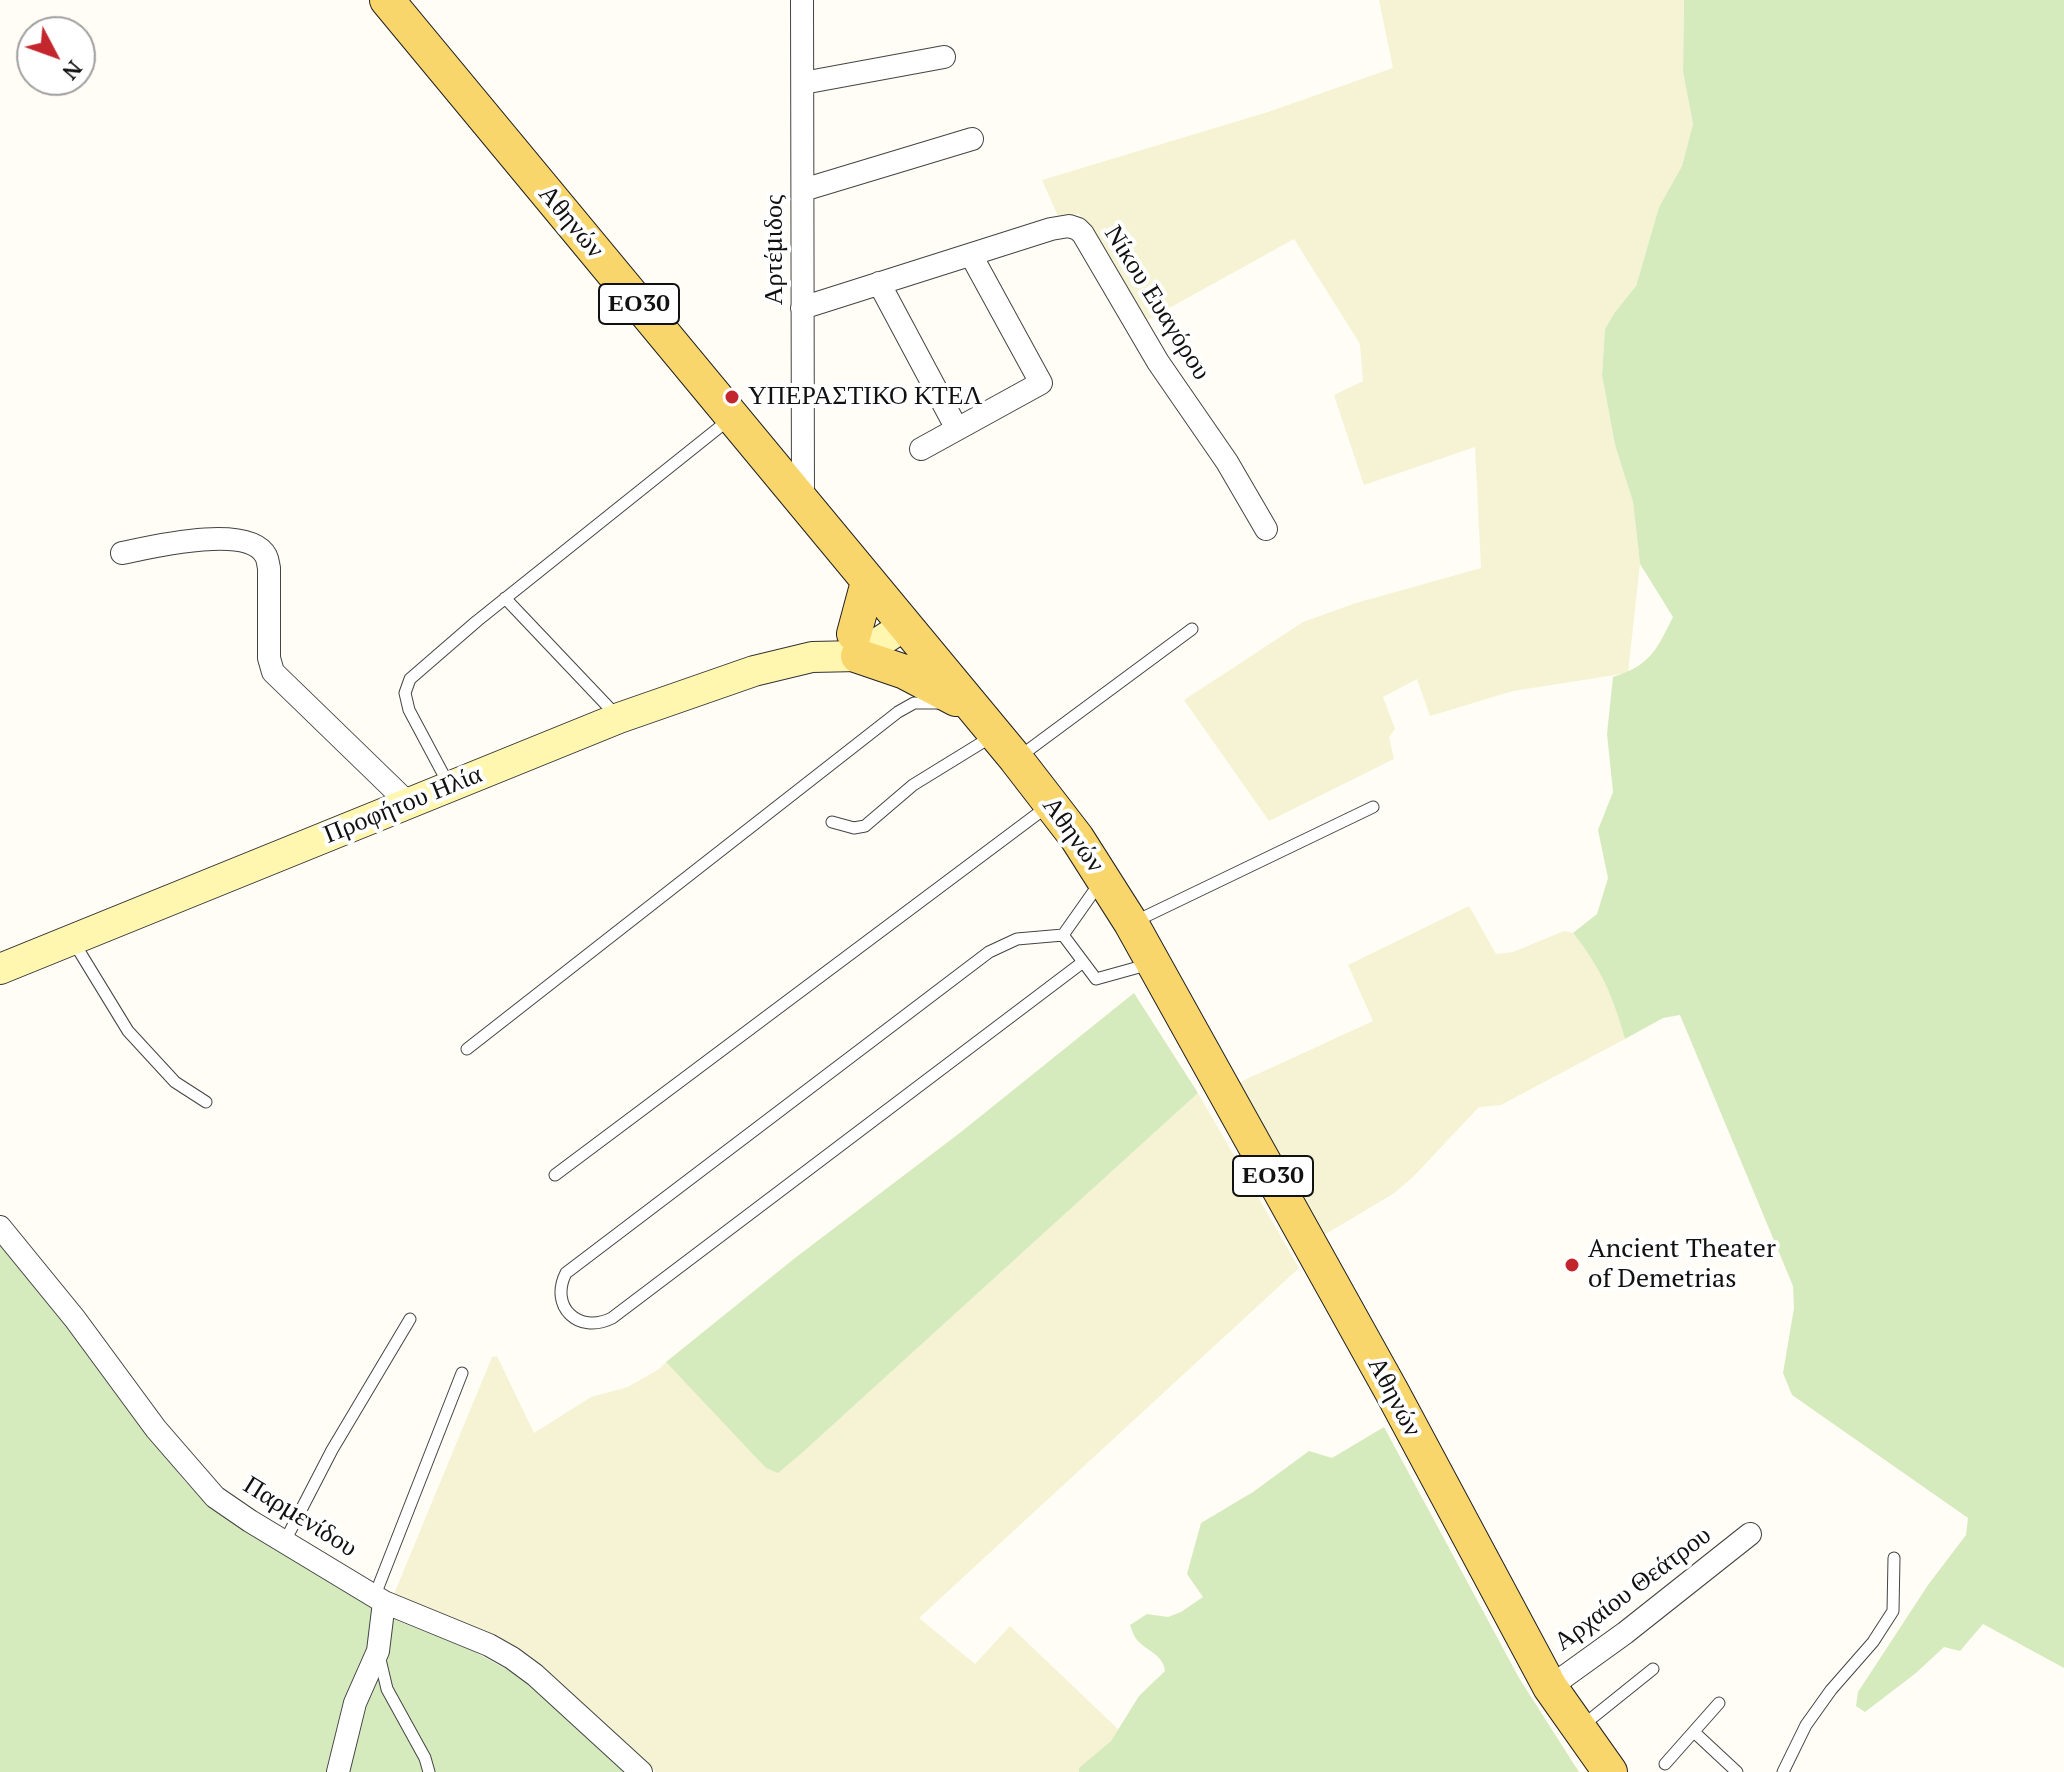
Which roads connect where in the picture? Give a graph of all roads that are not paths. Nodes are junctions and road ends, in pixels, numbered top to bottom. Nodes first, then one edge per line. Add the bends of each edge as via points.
1 (387, 0) edge
2 (802, 0) edge
3 (944, 57) dead end
4 (803, 83) junction
5 (972, 139) dead end
6 (803, 190) junction
7 (971, 255) junction
8 (879, 283) junction
9 (802, 308) junction
10 (732, 417) junction
11 (957, 429) junction
12 (921, 449) dead end
13 (803, 501) junction
14 (1266, 529) dead end
15 (122, 553) dead end
16 (868, 582) junction
17 (505, 598) junction
18 (897, 618) junction
19 (1192, 629) dead end
20 (856, 645) junction
21 (972, 708) junction
22 (619, 718) junction
23 (1005, 747) junction
24 (449, 786) junction
25 (407, 802) junction
26 (1052, 803) junction
27 (1373, 807) dead end
28 (832, 822) dead end
29 (1104, 878) junction
30 (1131, 923) junction
31 (1063, 935) junction
32 (73, 941) junction
33 (1083, 962) junction
34 (1154, 963) junction
35 (0, 969) edge
36 (467, 1049) dead end
37 (206, 1102) dead end
38 (555, 1175) dead end
39 (0, 1227) edge
40 (410, 1319) dead end
41 (462, 1373) dead end
42 (1750, 1534) dead end
43 (285, 1541) junction
44 (1894, 1558) dead end
45 (380, 1598) junction
46 (378, 1651) junction
47 (1653, 1669) dead end
48 (1550, 1687) junction
49 (1719, 1703) dead end
50 (1579, 1729) junction
51 (1694, 1732) junction
52 (1665, 1764) dead end
53 (338, 1772) edge
54 (429, 1772) edge
55 (641, 1772) edge
56 (1610, 1772) edge
57 (1737, 1772) edge
58 (1783, 1772) edge

1 - 10 main road, Αθηνών / ΕΟ30
2 - 4 street, Αρτέμιδος
3 - 4 street
4 - 6 street, Αρτέμιδος
5 - 6 street
6 - 9 street, Αρτέμιδος
7 - 8 street, Νίκου Ευαγόρου
7 - 11 street via 1041,383
7 - 14 street, Νίκου Ευαγόρου via 1061,226 1078,229
8 - 9 street, Νίκου Ευαγόρου
8 - 11 street
9 - 13 street, Αρτέμιδος
10 - 13 main road, Αθηνών / ΕΟ30
10 - 17 lane
11 - 12 street
13 - 16 main road, Αθηνών / ΕΟ30
15 - 25 street via 215,540 240,540 262,551 269,568 273,672
16 - 18 main road, Αθηνών / ΕΟ30
16 - 20 main road
17 - 22 lane
17 - 24 lane via 410,679 405,693
18 - 20 street
18 - 21 main road, Αθηνών / ΕΟ30
19 - 23 lane
20 - 21 main road
20 - 22 street, Προφήτου Ηλία via 754,671
21 - 23 main road, Αθηνών / ΕΟ30
21 - 36 lane via 929,701 898,712
22 - 24 street, Προφήτου Ηλία
23 - 26 main road, Αθηνών / ΕΟ30
23 - 28 lane via 913,785 865,826
24 - 25 street, Προφήτου Ηλία
25 - 32 street, Προφήτου Ηλία
26 - 29 main road, Αθηνών / ΕΟ30
26 - 38 lane
27 - 30 lane
29 - 30 main road, Αθηνών / ΕΟ30
29 - 31 lane
30 - 34 main road, Αθηνών / ΕΟ30
31 - 33 lane
31 - 33 lane via 1017,939 989,952 566,1273 561,1297 568,1312 584,1323 612,1318
32 - 35 street, Προφήτου Ηλία
32 - 37 lane via 128,1031 175,1082
33 - 34 lane via 1096,979
34 - 48 main road, Αθηνών / ΕΟ30
39 - 43 street, Παρμενίδου via 195,1475 215,1497
40 - 43 lane
41 - 45 lane
42 - 48 street, Αρχαίου Θεάτρου
43 - 45 street, Παρμενίδου
44 - 58 lane via 1893,1611 1806,1725
45 - 46 street
45 - 55 street, Παρμενίδου via 512,1658
46 - 53 street via 355,1703
46 - 54 lane via 387,1689
47 - 50 lane
48 - 50 main road, Αθηνών / ΕΟ30
49 - 51 lane
50 - 56 main road, Αθηνών / ΕΟ30
51 - 52 lane
51 - 57 lane

